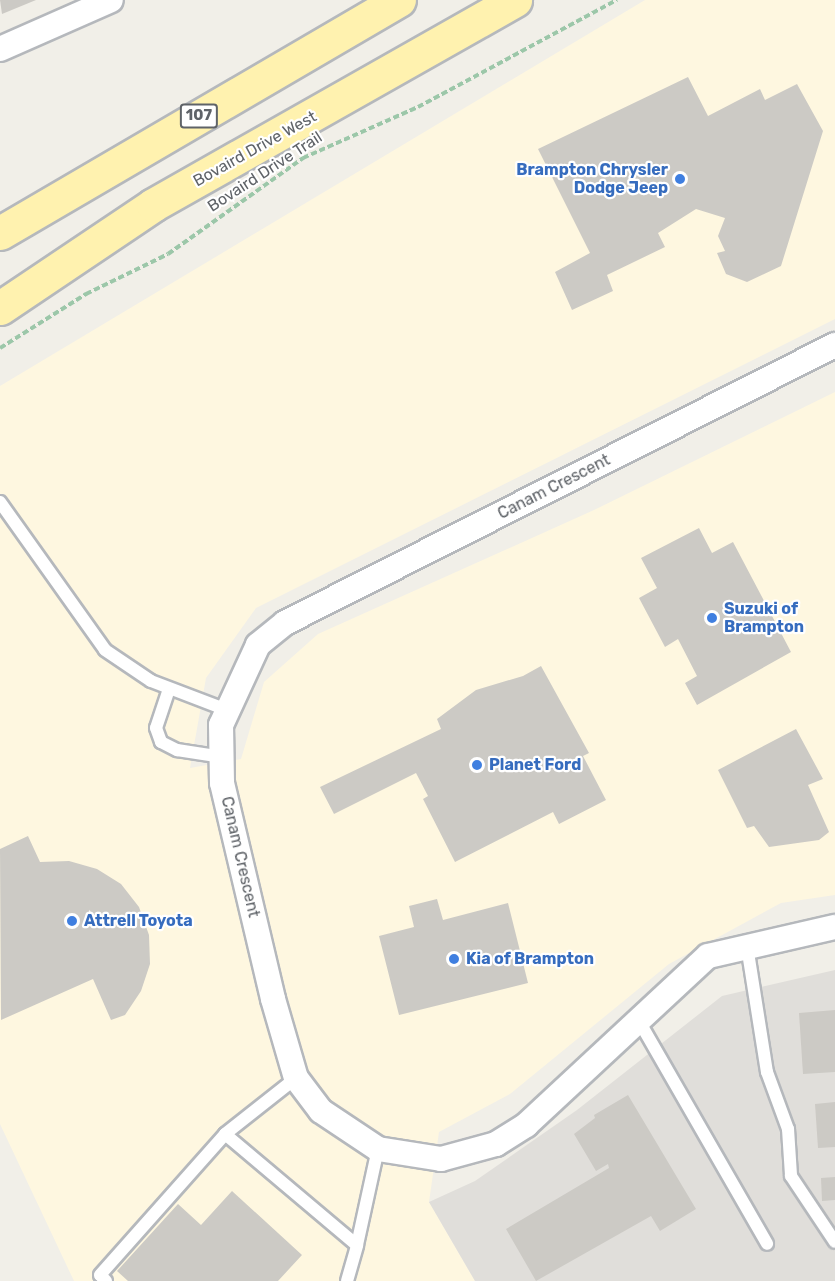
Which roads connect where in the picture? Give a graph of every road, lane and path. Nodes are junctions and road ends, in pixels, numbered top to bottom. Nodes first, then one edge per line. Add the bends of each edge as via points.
1 (111, 0) edge
2 (399, 0) edge
3 (515, 0) edge
4 (617, 0) edge
5 (0, 49) edge
6 (0, 233) edge
7 (0, 308) edge
8 (835, 345) edge
9 (0, 348) edge
10 (0, 502) edge
11 (169, 689) junction
12 (227, 710) junction
13 (222, 757) junction
14 (835, 927) edge
15 (747, 946) junction
16 (639, 1021) junction
17 (296, 1078) junction
18 (225, 1134) junction
19 (378, 1149) junction
20 (835, 1242) edge
21 (767, 1244) dead end
22 (357, 1245) junction
23 (106, 1281) edge
24 (347, 1281) edge

1 - 5 street
2 - 6 main road, 107
3 - 7 main road, Bovaird Drive West via 153,206
4 - 9 path, Bovaird Drive Trail via 418,106 303,158 168,255 86,294
8 - 12 street, Canam Crescent via 285,623 258,645
10 - 11 lane via 105,650
11 - 12 lane
11 - 13 lane via 156,728 160,742 177,750
12 - 13 street, Canam Crescent via 221,725
13 - 17 street, Canam Crescent via 222,783 273,999
14 - 15 street, Canam Crescent
15 - 16 street, Canam Crescent via 708,956
15 - 20 lane via 767,1072 788,1129 791,1176
16 - 19 street, Canam Crescent via 526,1125 496,1144 441,1159
16 - 21 lane
17 - 18 lane
17 - 19 street, Canam Crescent via 321,1111
18 - 22 lane
18 - 23 lane via 100,1275
19 - 22 lane
22 - 24 lane

